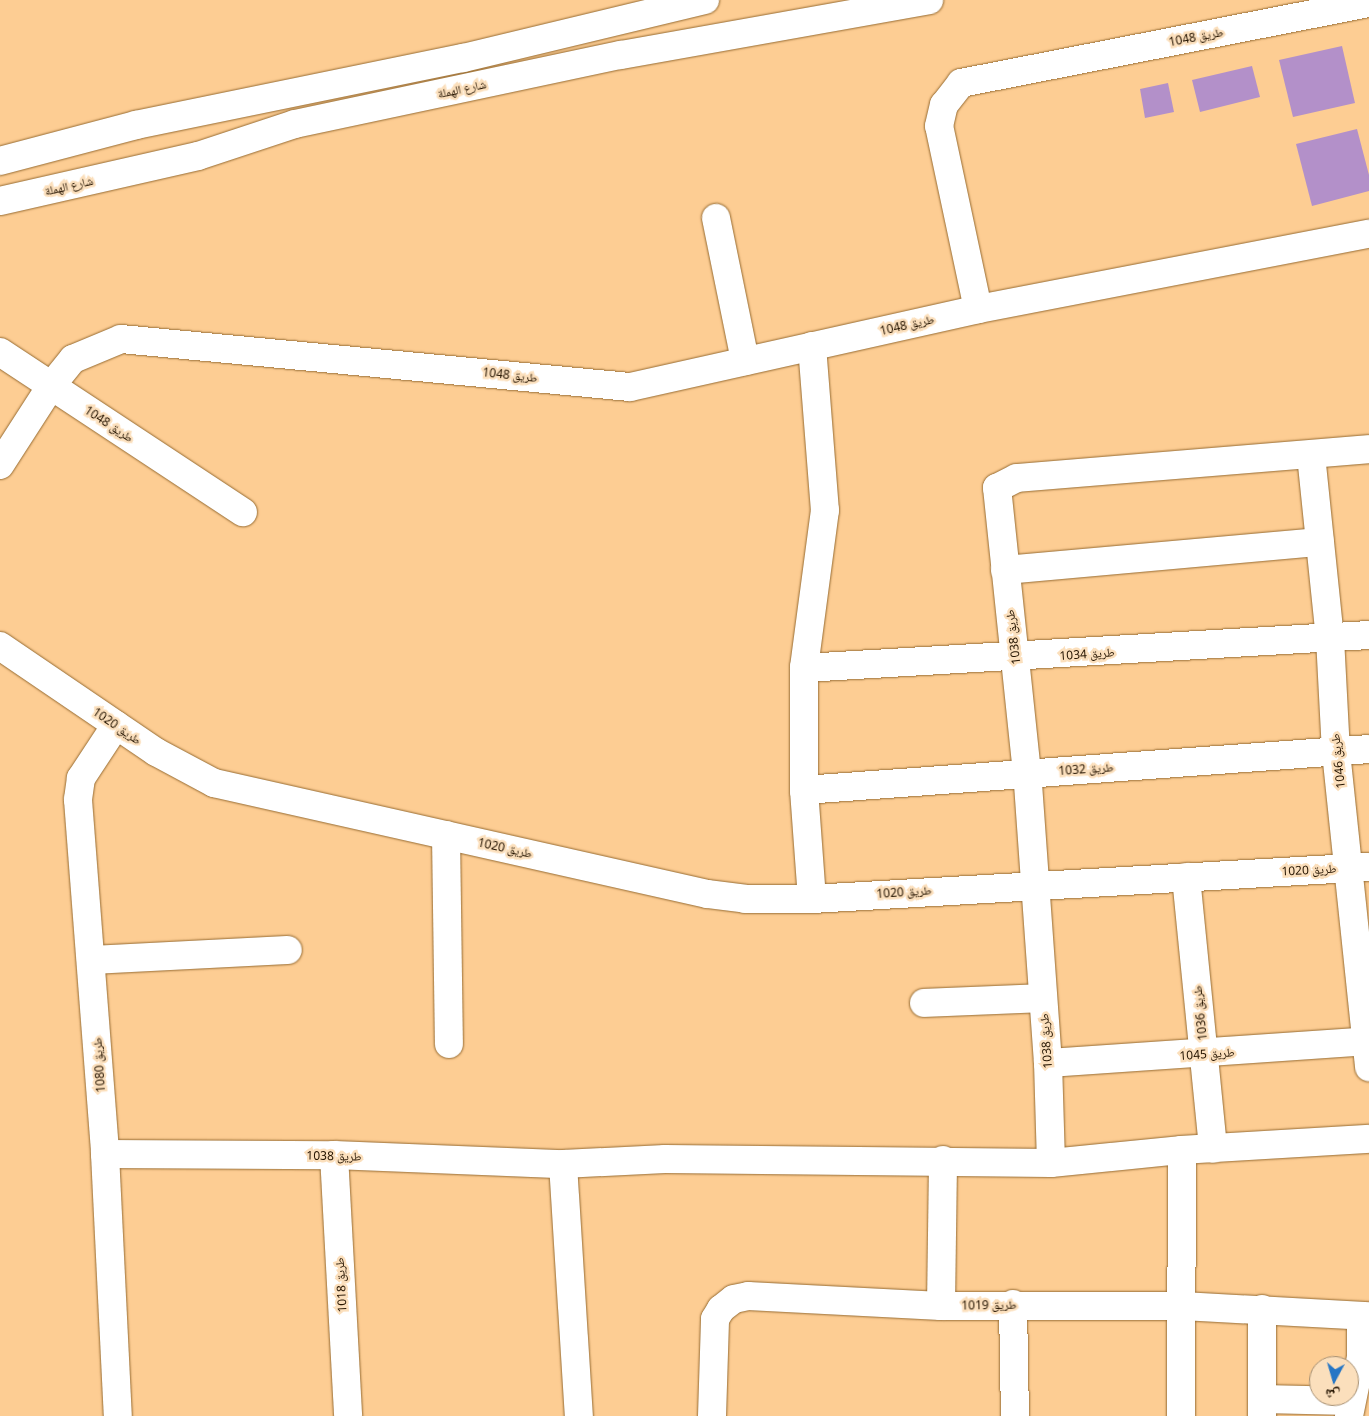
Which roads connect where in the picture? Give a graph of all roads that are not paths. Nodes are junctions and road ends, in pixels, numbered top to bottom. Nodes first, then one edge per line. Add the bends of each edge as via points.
1 (705, 0) edge
2 (929, 0) edge
3 (1369, 3) edge
4 (0, 161) edge
5 (0, 201) edge
6 (716, 218) dead end
7 (1369, 234) edge
8 (978, 309) junction
9 (812, 346) junction
10 (0, 352) edge
11 (745, 361) junction
12 (51, 386) junction
13 (1369, 449) edge
14 (1311, 455) junction
15 (0, 465) edge
16 (243, 512) dead end
17 (1320, 542) junction
18 (1005, 570) junction
19 (1369, 635) edge
20 (1330, 638) junction
21 (0, 646) edge
22 (1016, 658) junction
23 (804, 668) junction
24 (116, 725) junction
25 (1369, 749) edge
26 (1336, 752) junction
27 (1027, 773) junction
28 (804, 790) junction
29 (446, 835) junction
30 (1360, 867) edge
31 (1186, 877) junction
32 (1034, 884) junction
33 (812, 899) junction
34 (288, 950) dead end
35 (91, 960) junction
36 (1043, 998) junction
37 (924, 1003) dead end
38 (449, 1044) dead end
39 (1368, 1050) edge
40 (1204, 1055) junction
41 (1048, 1063) junction
42 (1369, 1139) edge
43 (1214, 1149) junction
44 (1182, 1150) junction
45 (105, 1154) junction
46 (334, 1155) junction
47 (942, 1160) junction
48 (1051, 1163) junction
49 (563, 1164) junction
50 (1013, 1304) junction
51 (942, 1306) junction
52 (1182, 1306) junction
53 (1262, 1309) junction
54 (1365, 1316) edge
55 (1262, 1407) edge
56 (1350, 1408) edge
57 (118, 1416) edge
58 (348, 1416) edge
59 (579, 1416) edge
60 (712, 1416) edge
61 (1016, 1416) edge
62 (1181, 1416) edge

1 - 4 street via 463,58 136,125
2 - 5 street, شارع الهملة via 621,55 294,124 198,156
3 - 8 street, طريق 1048 via 961,83 944,105 939,126
6 - 11 street
7 - 8 street, طريق 1048
8 - 9 street, طريق 1048
9 - 11 street, طريق 1048
9 - 23 street via 825,510
10 - 12 street, طريق 1048
11 - 12 street, طريق 1048 via 630,387 121,339 73,359
12 - 15 street, طريق 1048
12 - 16 street, طريق 1048
13 - 14 street, طريق 1038
14 - 17 street, طريق 1046
14 - 18 street, طريق 1038 via 1017,478 1004,482 997,488 997,506
17 - 18 street
17 - 20 street, طريق 1046
18 - 22 street, طريق 1038
19 - 20 street, طريق 1034
20 - 22 street, طريق 1034
20 - 26 street, طريق 1046
21 - 24 street, طريق 1020
22 - 23 street, طريق 1034
22 - 27 street, طريق 1038
23 - 28 street
24 - 29 street, طريق 1020 via 188,772 214,783
24 - 35 street, طريق 1080 via 81,778 79,793
25 - 26 street, طريق 1032
26 - 27 street, طريق 1032
26 - 30 street, طريق 1046
27 - 28 street, طريق 1032
27 - 32 street, طريق 1038
28 - 33 street
29 - 33 street, طريق 1020 via 707,894 745,899
29 - 38 street
30 - 31 street, طريق 1020
30 - 39 street, طريق 1046
31 - 32 street, طريق 1020
31 - 40 street, طريق 1036
32 - 33 street, طريق 1020
32 - 36 street, طريق 1038
34 - 35 street
35 - 45 street, طريق 1080
36 - 37 street
36 - 41 street, طريق 1038
39 - 40 street, طريق 1045
40 - 41 street, طريق 1045
40 - 43 street, طريق 1036
41 - 48 street, طريق 1038
42 - 43 street, طريق 1038
43 - 44 street, طريق 1038
44 - 48 street, طريق 1038
44 - 52 street
45 - 46 street, طريق 1038
45 - 57 street, طريق 1080
46 - 49 street, طريق 1038
46 - 58 street, طريق 1018
47 - 48 street, طريق 1038
47 - 49 street, طريق 1038 via 665,1158
47 - 51 street
49 - 59 street
50 - 51 street, طريق 1019
50 - 52 street, طريق 1019
50 - 61 street
51 - 60 street, طريق 1019 via 758,1297 734,1299 721,1308 715,1319
52 - 53 street, طريق 1019
52 - 62 street
53 - 54 street, طريق 1019
53 - 55 street
54 - 56 street via 1357,1386
55 - 56 street

